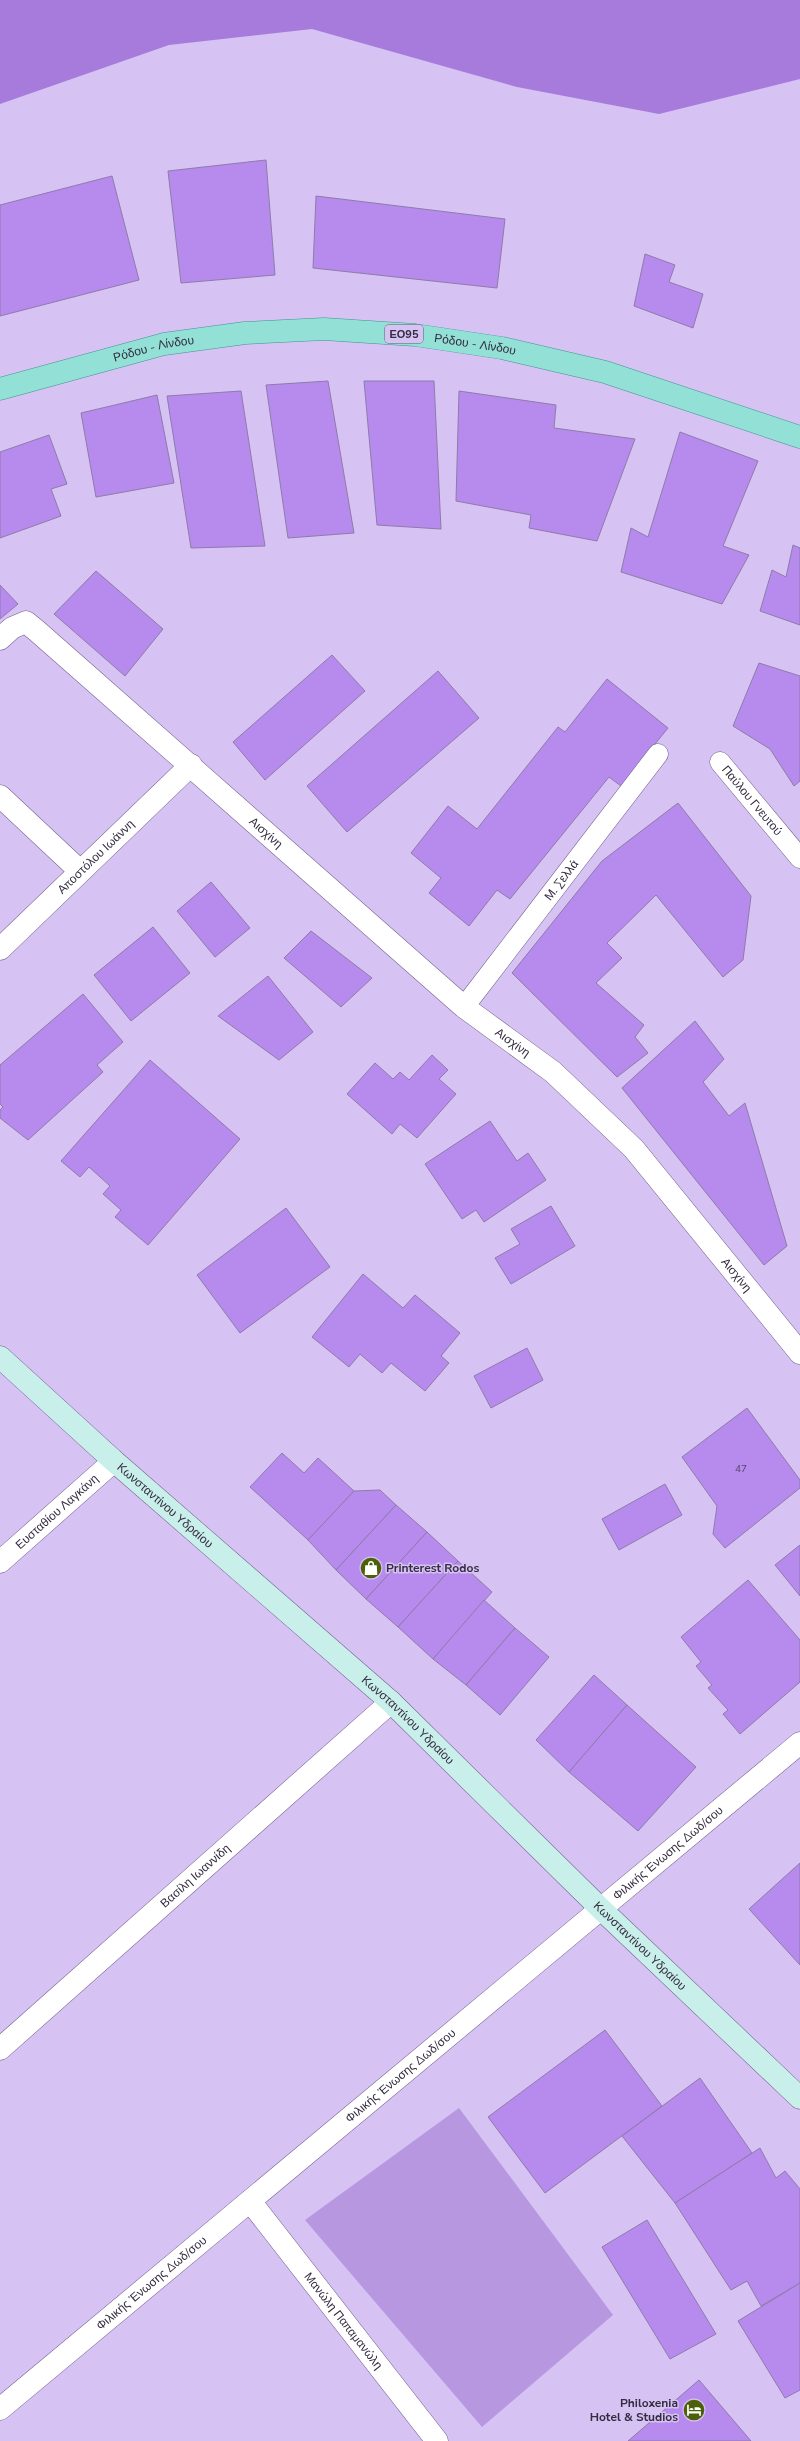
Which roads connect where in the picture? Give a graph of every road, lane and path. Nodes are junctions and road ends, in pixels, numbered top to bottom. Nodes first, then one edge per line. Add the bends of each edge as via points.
1 (0, 389) edge
2 (800, 437) edge
3 (0, 639) edge
4 (658, 754) dead end
5 (720, 762) dead end
6 (191, 764) junction
7 (0, 796) edge
8 (800, 858) edge
9 (80, 871) junction
10 (0, 949) edge
11 (464, 1007) junction
12 (800, 1353) edge
13 (0, 1357) edge
14 (114, 1461) junction
15 (0, 1562) edge
16 (390, 1702) junction
17 (800, 1743) edge
18 (601, 1909) junction
19 (0, 2049) edge
20 (800, 2098) edge
21 (250, 2201) junction
22 (0, 2409) edge
23 (437, 2441) edge

1 - 2 main road, Ρόδου - Λίνδου / ΕΟ95 via 164,344 244,333 324,329 415,335 502,348 605,372
3 - 6 street, Αισχίνη via 12,628 26,622
4 - 11 lane, Μ. Σελλά
5 - 8 lane, Παύλου Γνευτού
6 - 9 street, Αποστόλου Ιωάννη
6 - 11 street, Αισχίνη
7 - 9 street
9 - 10 street, Αποστόλου Ιωάννη
11 - 12 street, Αισχίνη via 553,1072 634,1149
13 - 14 street, Κωνσταντίνου Υδραίου
14 - 15 street, Ευσταθίου Λαγκάνη
14 - 16 street, Κωνσταντίνου Υδραίου
16 - 18 street, Κωνσταντίνου Υδραίου
16 - 19 street, Βασίλη Ιωαννίδη
17 - 18 street, Φιλικής Ένωσης Δωδ/σου
18 - 20 street, Κωνσταντίνου Υδραίου
18 - 21 street, Φιλικής Ένωσης Δωδ/σου
21 - 22 street, Φιλικής Ένωσης Δωδ/σου
21 - 23 street, Μανώλη Παπαμανώλη

